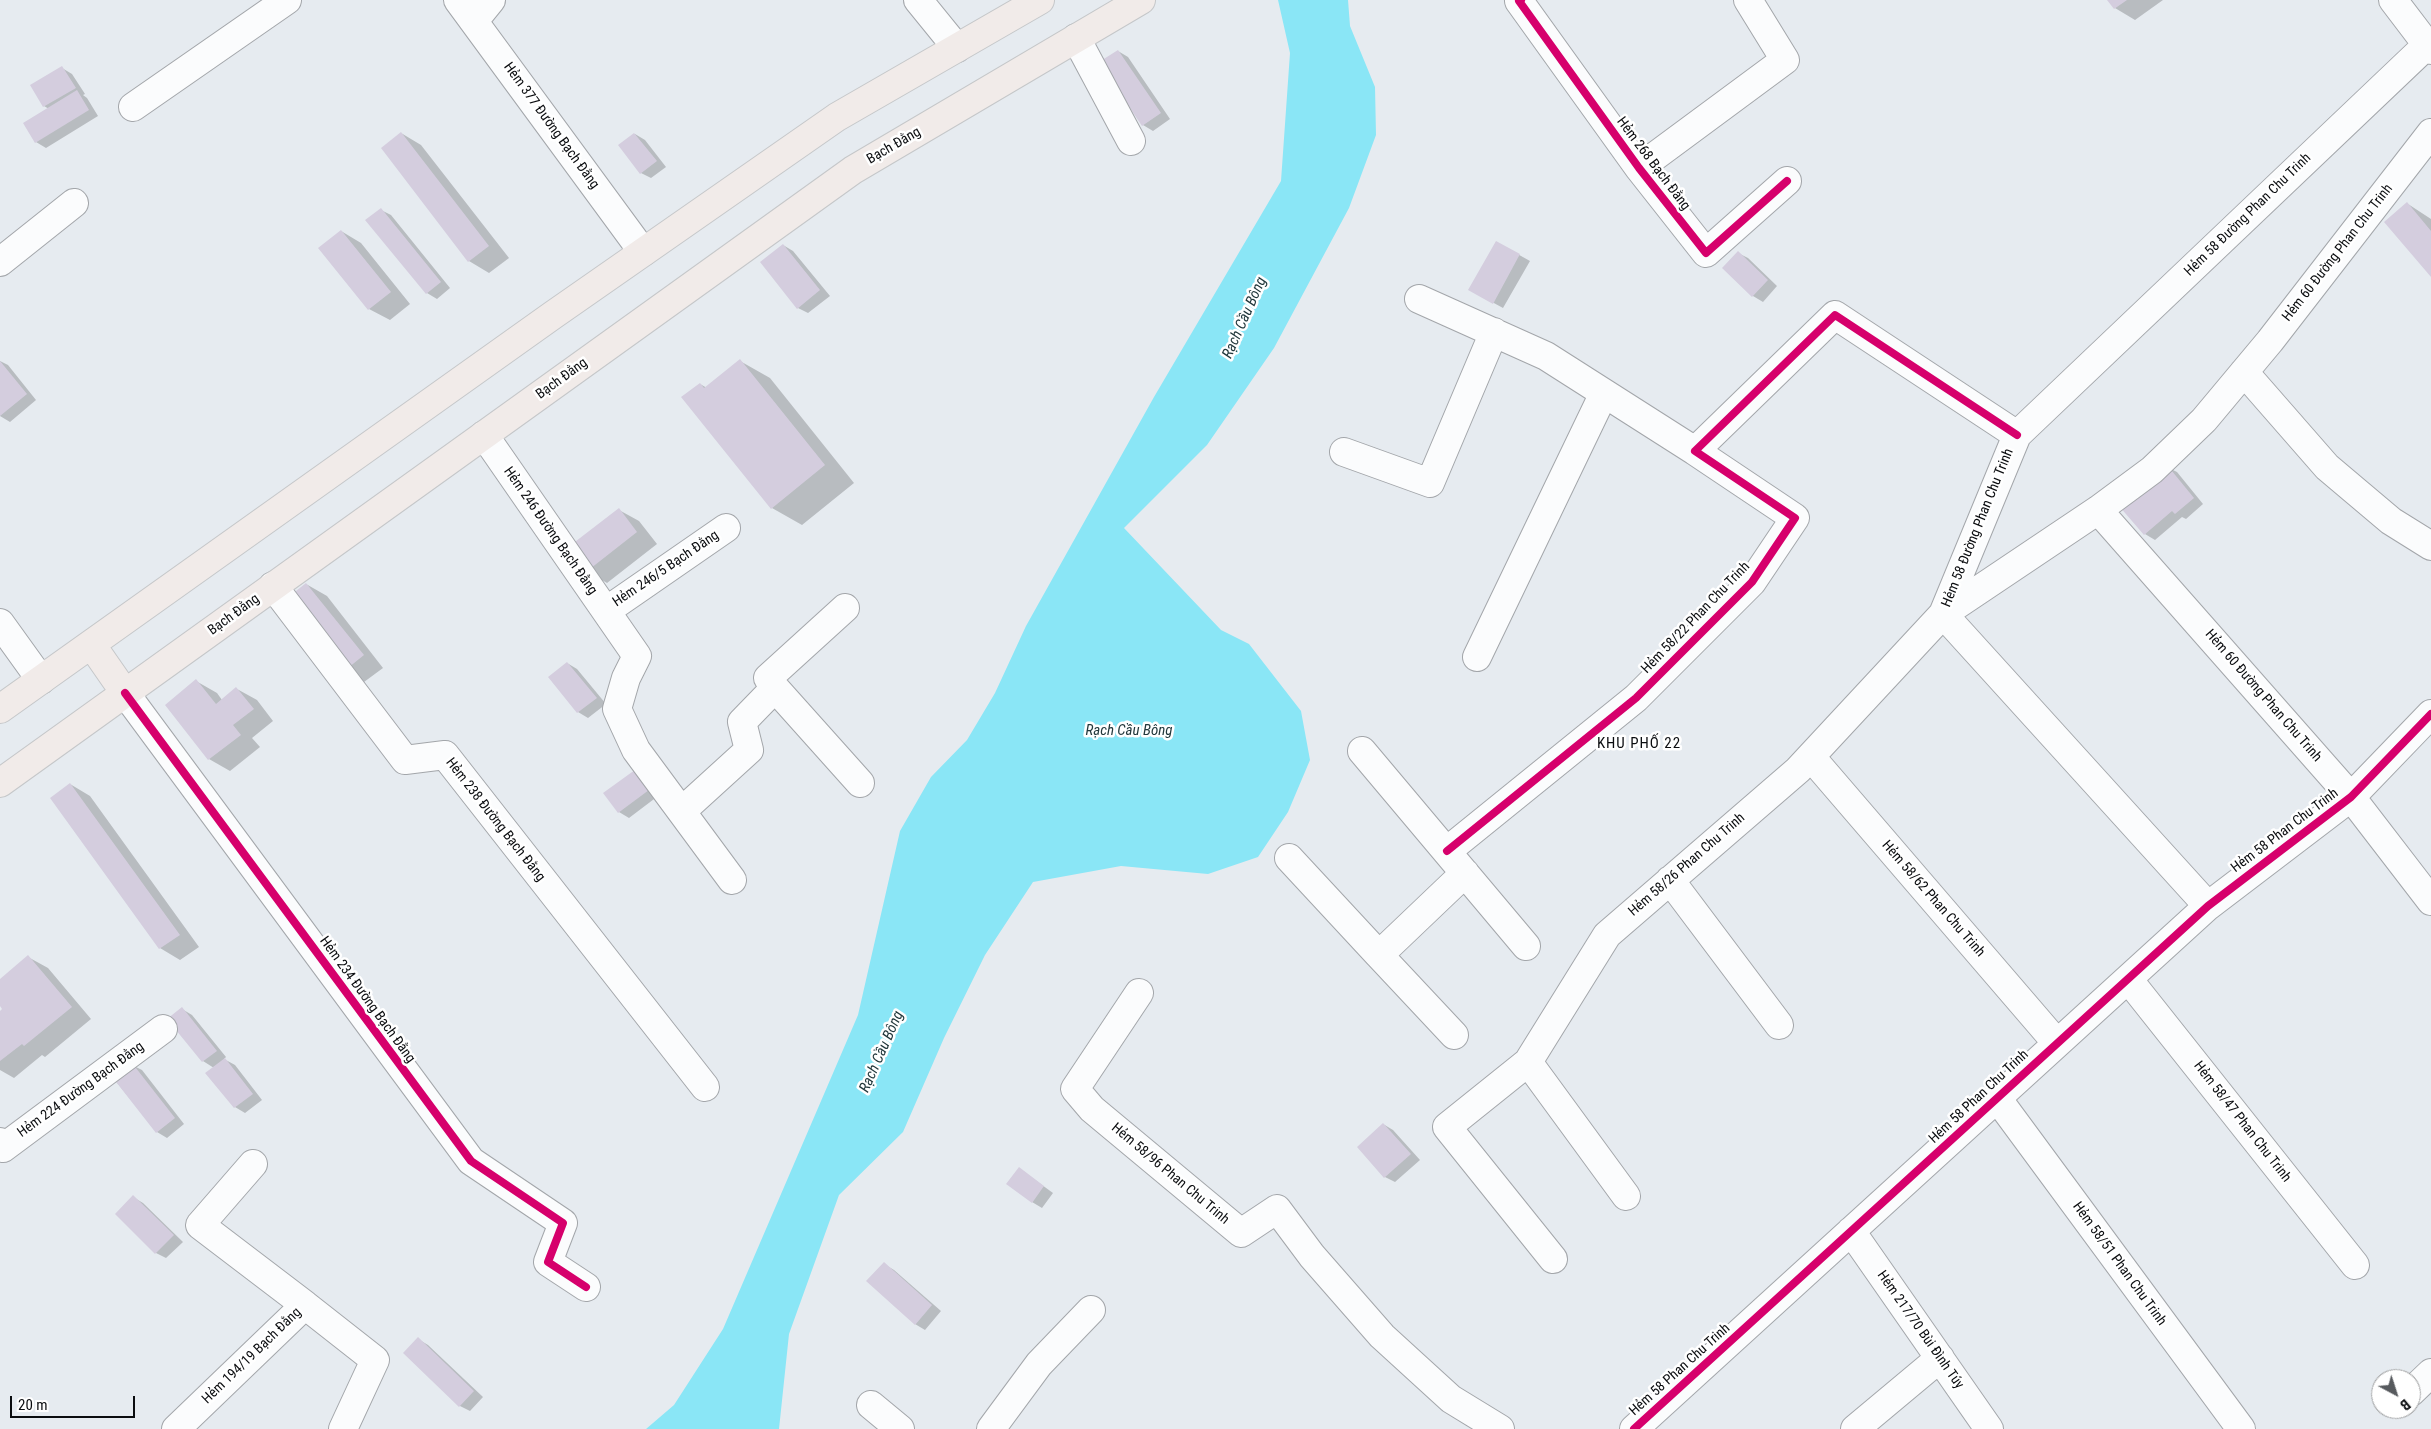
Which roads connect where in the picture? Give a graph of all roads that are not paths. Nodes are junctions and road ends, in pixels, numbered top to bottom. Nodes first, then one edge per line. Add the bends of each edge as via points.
1 (491, 0) edge
2 (918, 0) edge
3 (1040, 0) edge
4 (1141, 0) edge
5 (1521, 0) edge
6 (1748, 0) edge
7 (2393, 0) edge
8 (283, 1) edge
9 (466, 11) edge
10 (1076, 38) junction
11 (2429, 47) edge
12 (957, 48) junction
13 (133, 107) dead end
14 (2430, 135) edge
15 (1131, 141) dead end
16 (1639, 168) junction
17 (1787, 181) dead end
18 (74, 203) dead end
19 (643, 252) junction
20 (0, 262) edge
21 (1419, 299) dead end
22 (1494, 332) junction
23 (2244, 372) junction
24 (1604, 393) junction
25 (484, 435) junction
26 (2017, 436) junction
27 (1695, 451) junction
28 (1344, 452) dead end
29 (2098, 510) junction
30 (726, 528) dead end
31 (2431, 546) edge
32 (274, 586) junction
33 (845, 608) dead end
34 (606, 610) junction
35 (1943, 614) junction
36 (0, 623) edge
37 (91, 644) junction
38 (1477, 657) dead end
39 (41, 680) junction
40 (775, 688) junction
41 (124, 693) junction
42 (0, 710) edge
43 (2431, 714) edge
44 (1362, 751) dead end
45 (1811, 757) junction
46 (0, 783) edge
47 (860, 783) dead end
48 (2351, 797) junction
49 (682, 811) junction
50 (1447, 851) junction
51 (1289, 858) dead end
52 (1465, 873) junction
53 (732, 880) dead end
54 (1670, 880) junction
55 (2431, 902) edge
56 (2208, 906) junction
57 (1526, 946) dead end
58 (1379, 955) junction
59 (2128, 979) junction
60 (1139, 993) dead end
61 (1779, 1025) dead end
62 (164, 1030) dead end
63 (1454, 1035) dead end
64 (2056, 1042) junction
65 (1528, 1062) junction
66 (705, 1087) dead end
67 (1997, 1098) junction
68 (0, 1142) edge
69 (253, 1164) dead end
70 (1626, 1196) dead end
71 (1851, 1231) junction
72 (1553, 1259) dead end
73 (2355, 1265) dead end
74 (586, 1288) dead end
75 (305, 1305) junction
76 (1091, 1310) dead end
77 (1940, 1358) junction
78 (2431, 1373) edge
79 (2421, 1382) edge
80 (871, 1405) dead end
81 (176, 1429) edge
82 (343, 1429) edge
83 (900, 1429) edge
84 (991, 1429) edge
85 (1500, 1429) edge
86 (1634, 1429) edge
87 (1855, 1429) edge
88 (1989, 1429) edge
89 (2241, 1429) edge

1 - 9 street
2 - 12 street
3 - 12 main road
4 - 10 main road, Bạch Đằng
5 - 16 street, Hẻm 268 Bạch Đằng
6 - 16 street, Hẻm 268 Bạch Đằng via 1786,60
7 - 11 street
8 - 13 street
9 - 19 street, Hẻm 377 Đường Bạch Đằng
10 - 15 street
10 - 25 main road, Bạch Đằng via 853,170
11 - 26 street, Hẻm 58 Đường Phan Chu Trinh
12 - 19 main road via 837,117
14 - 23 street, Hẻm 60 Đường Phan Chu Trinh
16 - 17 street, Hẻm 268 Bạch Đằng via 1706,253
18 - 20 street
19 - 37 main road
21 - 22 street, Hẻm 58/22 Phan Chu Trinh
22 - 24 street, Hẻm 58/22 Phan Chu Trinh via 1546,356
22 - 28 street via 1430,483
23 - 29 street, Hẻm 60 Đường Phan Chu Trinh via 2204,420 2152,470
23 - 31 street via 2327,467 2391,521
24 - 27 street, Hẻm 58/22 Phan Chu Trinh
24 - 38 street
25 - 32 main road, Bạch Đằng
25 - 34 street, Hẻm 246 Đường Bạch Đằng
26 - 27 street via 1835,315
26 - 35 street, Hẻm 58 Đường Phan Chu Trinh
27 - 50 street, Hẻm 58/22 Phan Chu Trinh via 1795,518 1752,582 1636,698
29 - 35 street, Hẻm 60 Đường Phan Chu Trinh
29 - 48 street, Hẻm 60 Đường Phan Chu Trinh
30 - 34 street, Hẻm 246/5 Bạch Đằng
32 - 41 main road, Bạch Đằng
32 - 66 street, Hẻm 238 Đường Bạch Đằng via 405,760 445,755
33 - 40 street via 768,678
34 - 49 street, Hẻm 246 Đường Bạch Đằng via 637,656 626,678 617,709 636,750
35 - 45 street, Hẻm 58/26 Phan Chu Trinh
35 - 56 street, Hẻm 58 Đường Phan Chu Trinh
36 - 39 street
37 - 39 main road
37 - 41 main road
39 - 42 main road
40 - 47 street
40 - 49 street via 742,722 749,750
41 - 46 main road, Bạch Đằng
41 - 74 street, Hẻm 234 Đường Bạch Đằng via 471,1161 563,1223 548,1262
43 - 48 street
44 - 50 street
45 - 54 street, Hẻm 58/26 Phan Chu Trinh
45 - 64 street, Hẻm 58/62 Phan Chu Trinh
48 - 55 street, Hẻm 60 Đường Phan Chu Trinh
48 - 56 street, Hẻm 58 Phan Chu Trinh
49 - 53 street, Hẻm 246 Đường Bạch Đằng
50 - 52 street
51 - 58 street
52 - 57 street
52 - 58 street
54 - 61 street
54 - 65 street, Hẻm 58/26 Phan Chu Trinh via 1607,935
56 - 59 street, Hẻm 58 Phan Chu Trinh
58 - 63 street
59 - 64 street, Hẻm 58 Phan Chu Trinh
59 - 73 street, Hẻm 58/47 Phan Chu Trinh
60 - 85 street, Hẻm 58/96 Phan Chu Trinh via 1075,1089 1080,1096 1241,1233 1277,1209 1312,1256 1382,1336 1451,1399
62 - 68 street, Hẻm 224 Đường Bạch Đằng via 3,1148
64 - 67 street, Hẻm 58 Phan Chu Trinh
65 - 70 street
65 - 72 street, Hẻm 58/26 Phan Chu Trinh via 1447,1127
67 - 71 street, Hẻm 58 Phan Chu Trinh
67 - 89 street, Hẻm 58/51 Phan Chu Trinh
69 - 75 street, Hẻm 194/19 Bạch Đằng via 200,1225
71 - 77 street, Hẻm 217/70 Bùi Đình Túy
71 - 86 street, Hẻm 58 Phan Chu Trinh
75 - 81 street, Hẻm 194/19 Bạch Đằng
75 - 82 street via 375,1360
76 - 84 street via 1039,1364
77 - 87 street
77 - 88 street, Hẻm 217/70 Bùi Đình Túy
78 - 79 street
80 - 83 street

